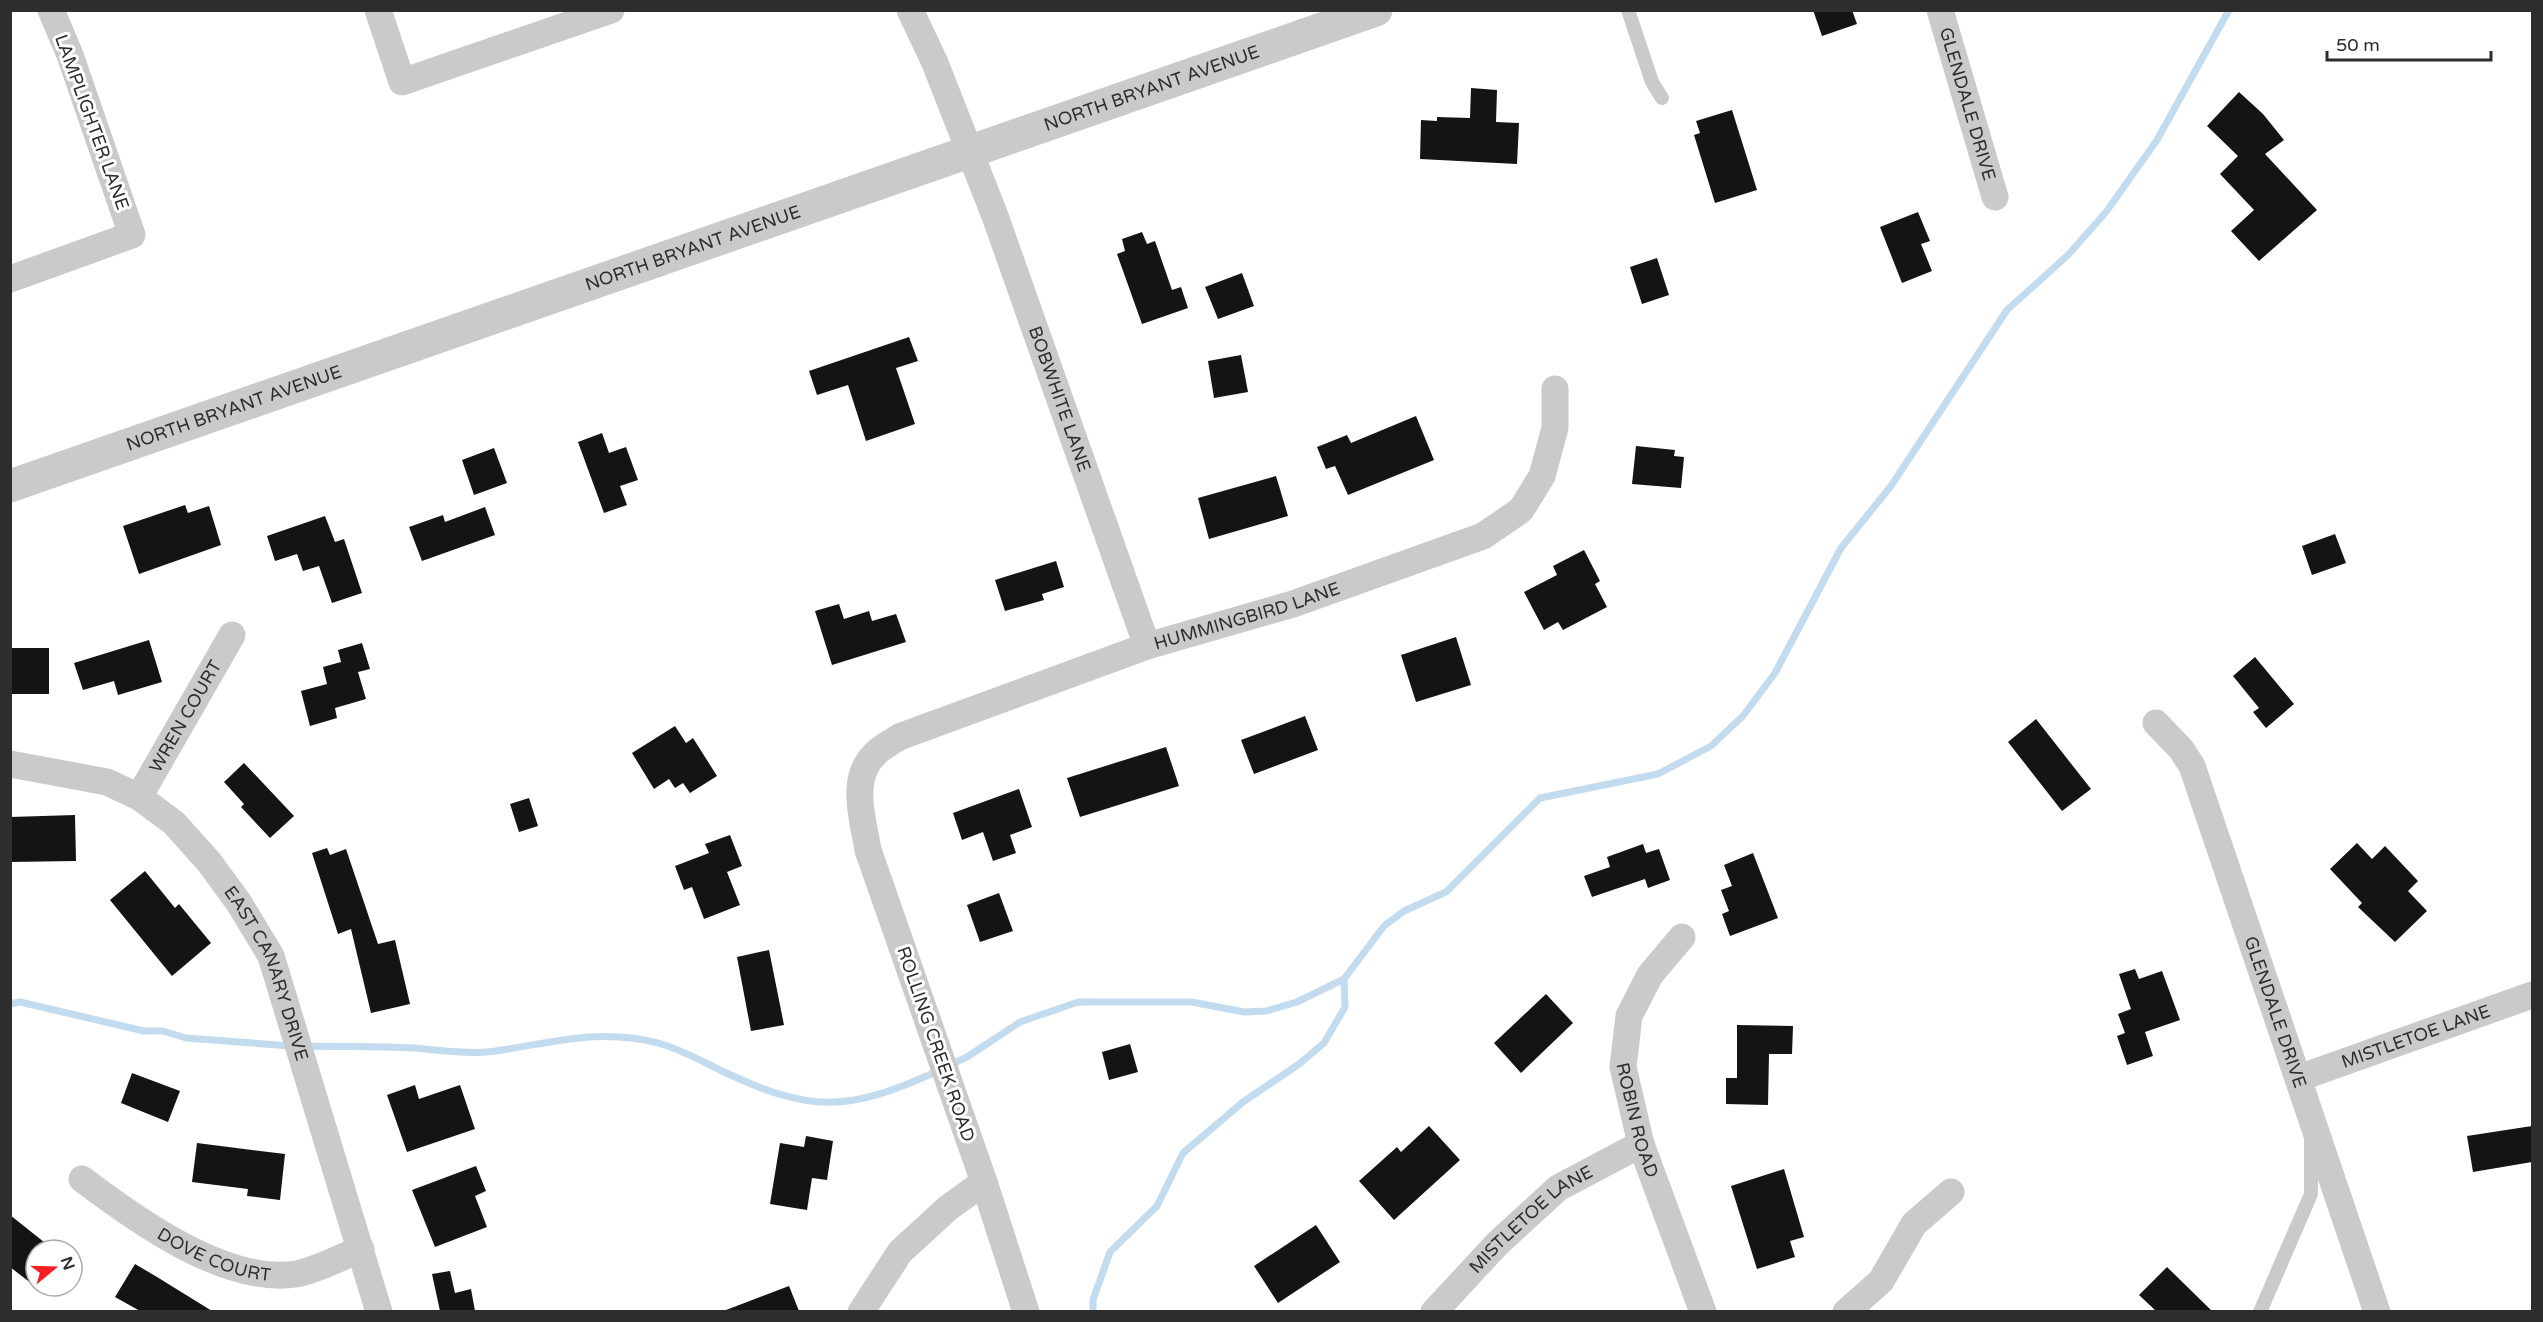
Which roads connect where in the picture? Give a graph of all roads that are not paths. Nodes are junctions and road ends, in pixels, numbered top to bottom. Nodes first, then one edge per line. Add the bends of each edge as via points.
1 (51, 10) edge
2 (378, 10) edge
3 (611, 10) edge
4 (910, 10) edge
5 (1376, 10) edge
6 (1628, 10) edge
7 (1940, 10) edge
8 (1662, 98) dead end
9 (969, 153) junction
10 (1995, 197) dead end
11 (10, 279) edge
12 (1555, 388) dead end
13 (10, 486) edge
14 (232, 635) dead end
15 (1147, 646) junction
16 (2156, 723) dead end
17 (10, 765) edge
18 (860, 775) joint
19 (139, 797) junction
20 (1682, 937) dead end
21 (2532, 995) edge
22 (2299, 1078) junction
23 (2314, 1122) junction
24 (1641, 1144) junction
25 (82, 1179) dead end
26 (984, 1182) junction
27 (1952, 1192) dead end
28 (361, 1249) junction
29 (379, 1311) edge
30 (861, 1311) edge
31 (1026, 1311) edge
32 (1434, 1311) edge
33 (1703, 1311) edge
34 (1846, 1311) edge
35 (2260, 1311) edge
36 (2377, 1311) edge

1 - 11 street, LAMPLIGHTER LANE via 132,235
2 - 3 street via 402,82
4 - 9 street, BOBWHITE LANE
5 - 9 street, NORTH BRYANT AVENUE
6 - 8 lane via 1652,82
7 - 10 street, GLENDALE DRIVE
9 - 13 street, NORTH BRYANT AVENUE
9 - 15 street, BOBWHITE LANE via 995,216
12 - 15 street, HUMMINGBIRD LANE via 1555,428 1542,476 1521,510 1483,536 1293,604
14 - 19 street, WREN COURT
15 - 18 street, HUMMINGBIRD LANE via 898,737 875,754
16 - 22 street, GLENDALE DRIVE via 2192,766
17 - 19 street, EAST CANARY DRIVE via 107,782
18 - 26 street, ROLLING CREEK ROAD via 860,804 868,850
19 - 28 street, EAST CANARY DRIVE via 174,823 209,862 271,956
20 - 24 street, ROBIN ROAD via 1650,975 1629,1016 1623,1067
21 - 22 street, MISTLETOE LANE
22 - 23 street, GLENDALE DRIVE
23 - 35 lane via 2311,1194
23 - 36 street, GLENDALE DRIVE
24 - 32 street, MISTLETOE LANE via 1558,1188 1497,1244
24 - 33 street, ROBIN ROAD
25 - 28 street, DOVE COURT via 131,1216 222,1265 255,1275 297,1274
26 - 30 street via 948,1208 900,1252
26 - 31 street, ROLLING CREEK ROAD
27 - 34 street via 1914,1224 1881,1281
28 - 29 street, EAST CANARY DRIVE

